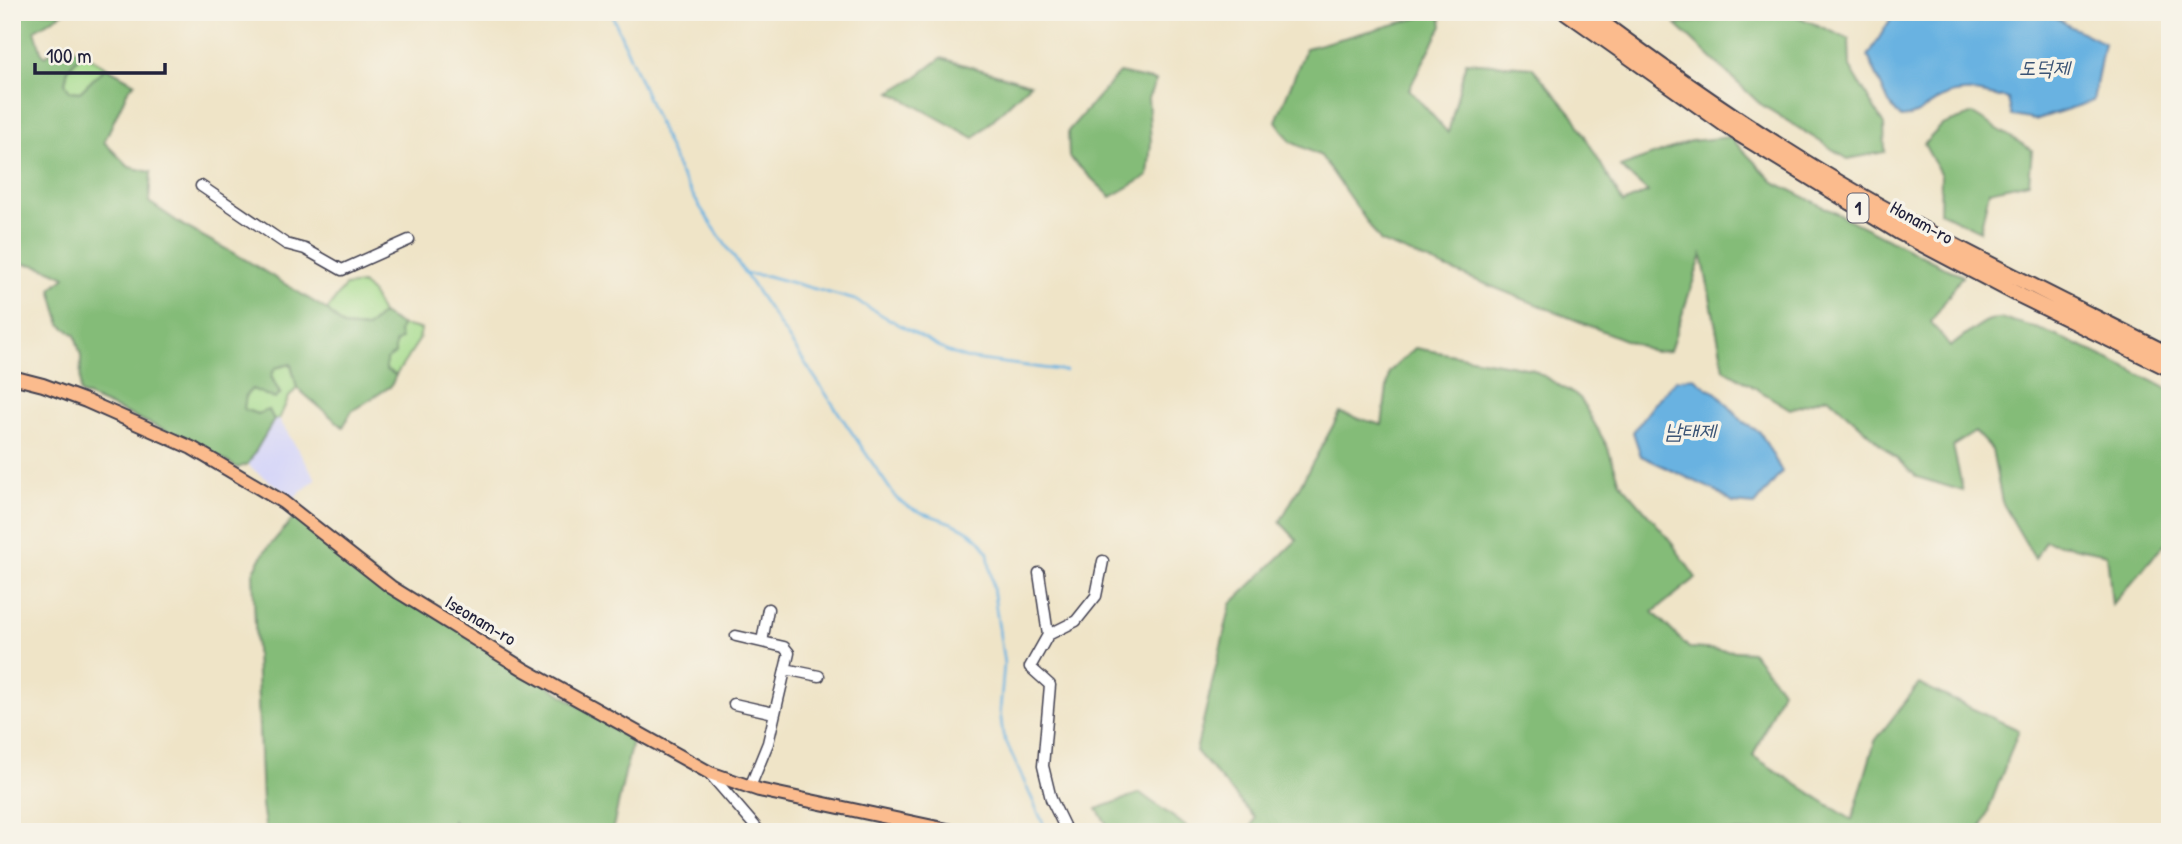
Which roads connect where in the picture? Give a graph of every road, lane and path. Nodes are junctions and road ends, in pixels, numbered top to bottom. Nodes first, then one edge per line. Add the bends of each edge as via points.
1 (1566, 12) edge
2 (1588, 12) edge
3 (201, 186) dead end
4 (408, 240) dead end
5 (2021, 296) junction
6 (2170, 355) edge
7 (2137, 364) dead end
8 (2170, 369) edge
9 (12, 377) edge
10 (1103, 561) dead end
11 (1039, 573) dead end
12 (768, 610) dead end
13 (1048, 635) junction
14 (736, 636) dead end
15 (762, 642) junction
16 (785, 669) junction
17 (819, 676) dead end
18 (734, 704) dead end
19 (774, 713) junction
20 (710, 774) junction
21 (753, 788) junction
22 (740, 807) junction
23 (935, 829) edge
24 (760, 832) edge
25 (957, 832) edge
26 (1067, 832) edge

1 - 5 highway, Honam-ro / 1 via 1799,172 1899,232
2 - 6 highway, Honam-ro / 1 via 1738,120 1830,177
3 - 4 street via 286,244 342,270
5 - 7 highway via 2026,306
5 - 8 highway, Honam-ro / 1
9 - 20 main road, Iseonam-ro via 86,401 192,448 283,502 391,587 525,670
10 - 13 street via 1096,596 1076,621
11 - 13 street
12 - 15 street
13 - 26 street via 1030,667 1050,685 1043,766 1051,799
14 - 15 street
15 - 16 street via 784,647 789,653
16 - 17 street
16 - 19 street
18 - 19 street
19 - 21 street
20 - 21 main road, Iseonam-ro
20 - 22 street
21 - 22 street
21 - 23 main road, Iseonam-ro
22 - 24 street
23 - 25 main road, Iseonam-ro

